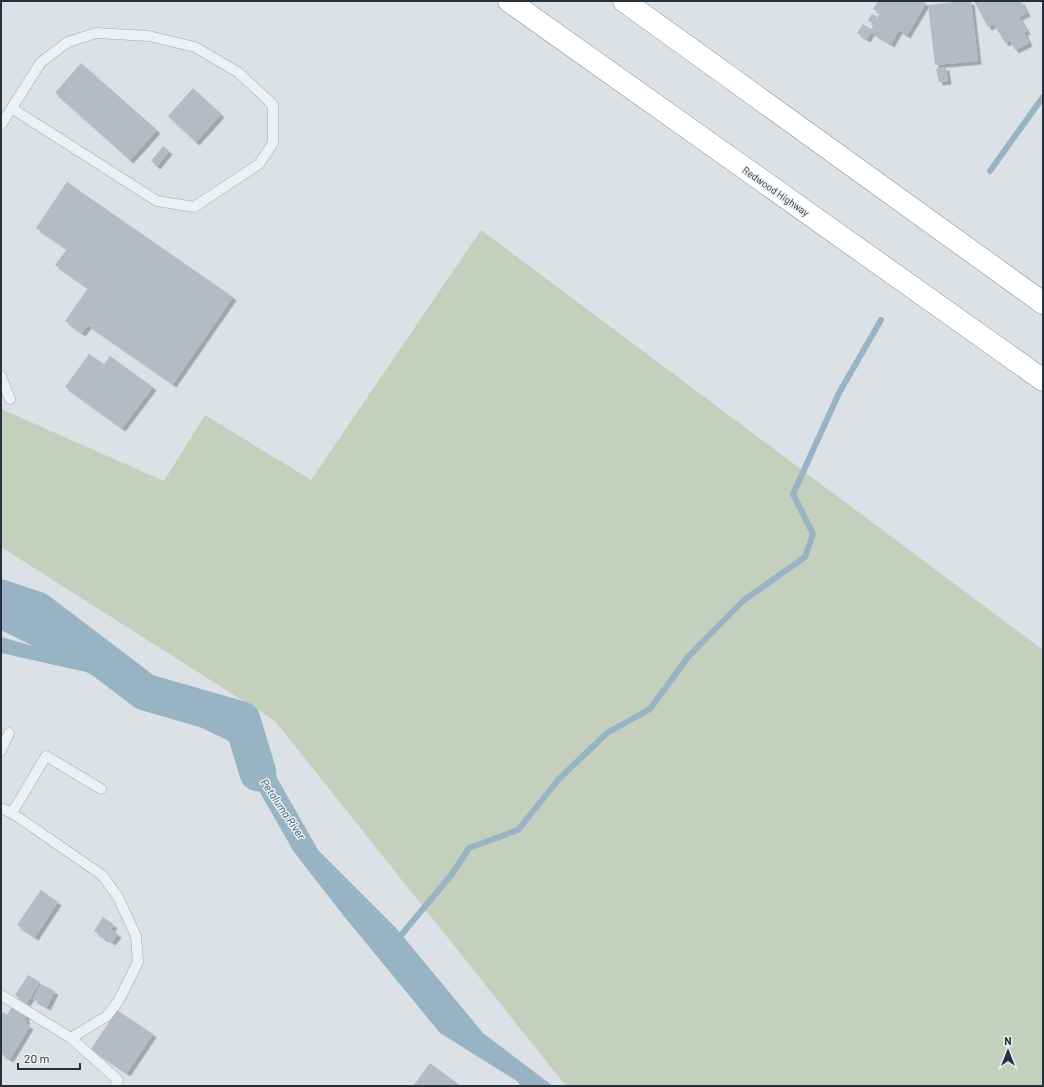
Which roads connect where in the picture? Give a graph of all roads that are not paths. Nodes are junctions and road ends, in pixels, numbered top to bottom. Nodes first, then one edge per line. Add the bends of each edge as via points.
1 (510, 1) edge
2 (624, 1) edge
3 (13, 109) junction
4 (1, 125) edge
5 (1043, 302) edge
6 (1, 376) edge
7 (1043, 380) edge
8 (10, 399) dead end
9 (9, 733) dead end
10 (1, 751) edge
11 (101, 789) dead end
12 (1, 808) edge
13 (12, 814) junction
14 (1, 995) edge
15 (72, 1038) junction
16 (115, 1086) edge

1 - 7 highway, Redwood Highway
2 - 5 highway
3 - 3 lane via 156,201 194,207 259,164 273,143 273,105 239,73 195,47 149,36 96,33 68,42 41,62
3 - 4 lane
6 - 8 lane
9 - 10 lane
11 - 13 lane via 46,756
12 - 13 lane
13 - 15 lane via 102,875 118,898 136,936 138,962 119,1000 107,1016
14 - 15 lane
15 - 16 lane via 118,1080

